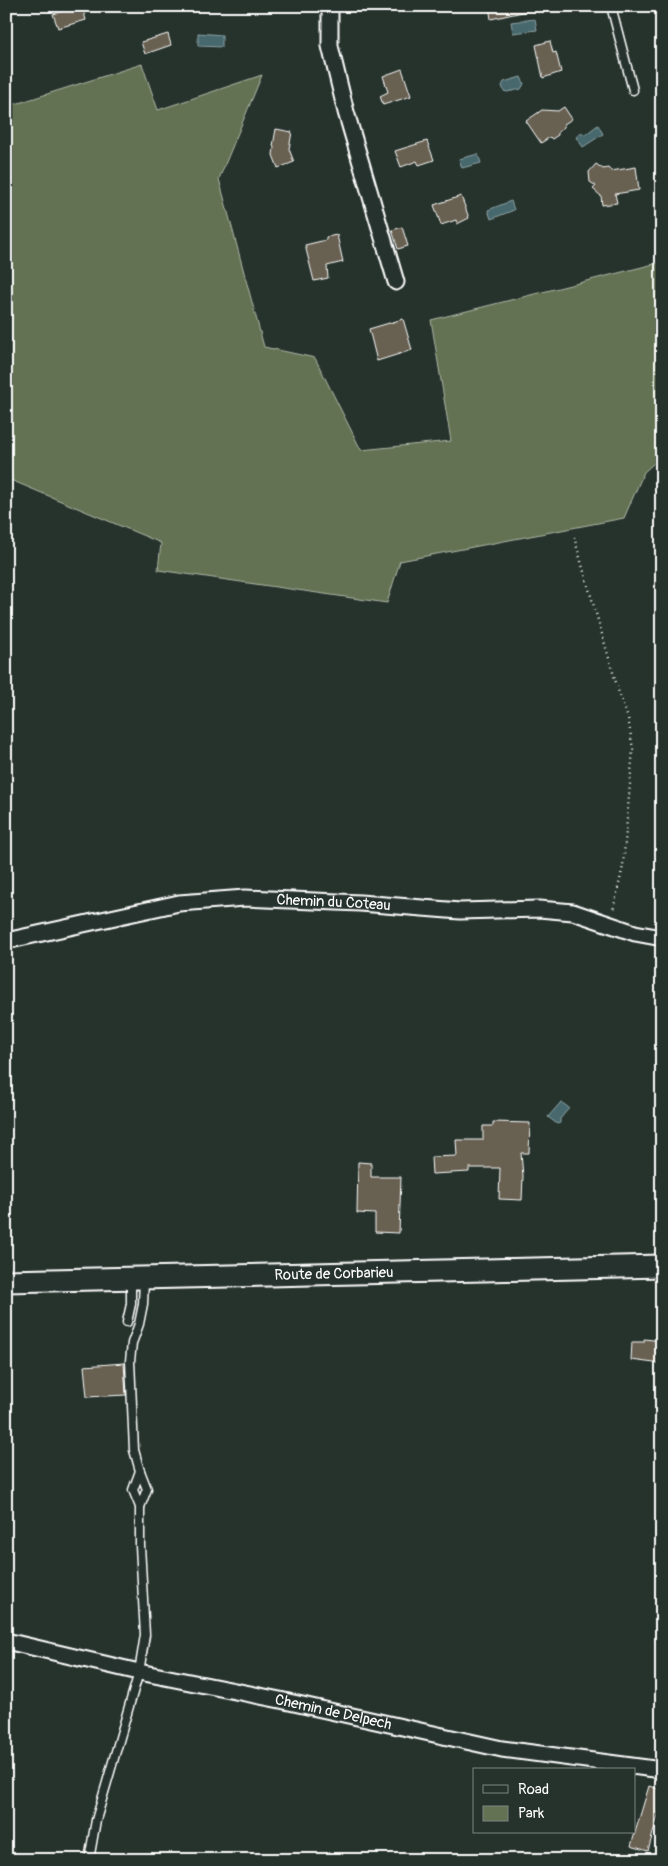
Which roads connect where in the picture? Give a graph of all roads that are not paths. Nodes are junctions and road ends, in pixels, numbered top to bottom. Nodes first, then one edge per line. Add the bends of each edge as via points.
1 (330, 6) edge
2 (610, 6) edge
3 (633, 90) dead end
4 (396, 282) dead end
5 (662, 938) edge
6 (6, 941) edge
7 (662, 1266) edge
8 (137, 1278) junction
9 (6, 1281) edge
10 (127, 1322) dead end
11 (140, 1471) junction
12 (140, 1507) junction
13 (6, 1641) edge
14 (139, 1672) junction
15 (662, 1770) edge
16 (89, 1860) edge

1 - 4 street via 330,46
2 - 3 lane
5 - 6 street, Chemin du Coteau via 573,912 539,909 460,911 244,898 179,903
7 - 8 main road, Route de Corbarieu
8 - 9 main road, Route de Corbarieu
8 - 10 lane
8 - 11 lane via 143,1304 130,1361 134,1450
11 - 12 lane via 147,1489
11 - 12 lane via 133,1490
12 - 14 lane via 145,1635
13 - 14 street, Chemin de Delpech
14 - 15 street, Chemin de Delpech via 502,1749
14 - 16 lane via 96,1820

